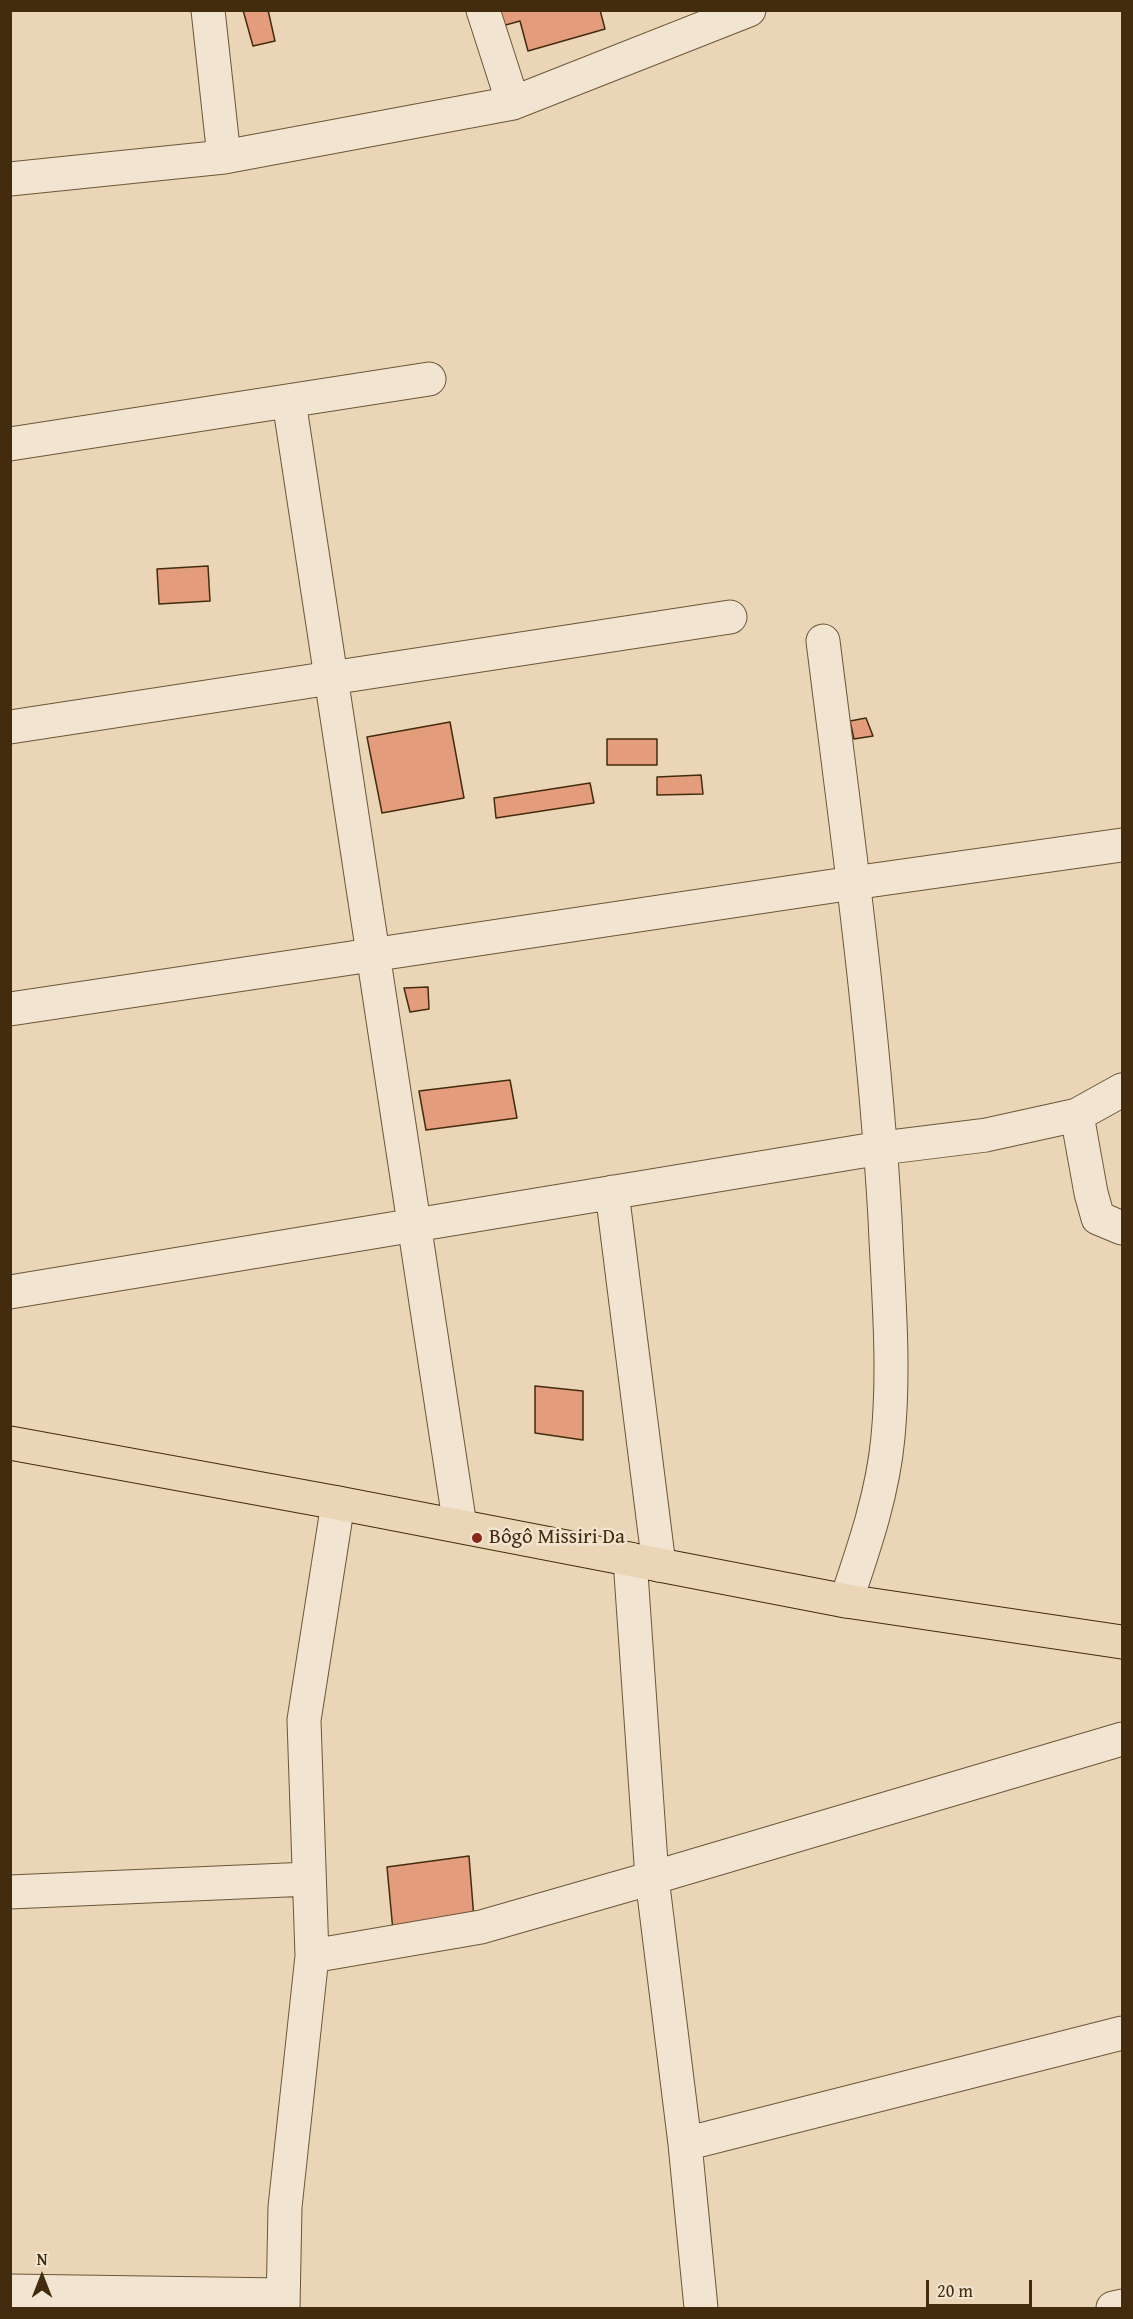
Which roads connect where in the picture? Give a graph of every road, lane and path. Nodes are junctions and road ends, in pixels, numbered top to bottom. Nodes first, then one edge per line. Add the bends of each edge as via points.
1 (208, 10) edge
2 (483, 10) edge
3 (744, 11) edge
4 (513, 102) junction
5 (224, 157) junction
6 (10, 179) edge
7 (429, 379) dead end
8 (289, 401) junction
9 (10, 444) edge
10 (730, 617) dead end
11 (823, 641) dead end
12 (331, 678) junction
13 (10, 727) edge
14 (1122, 845) edge
15 (853, 883) junction
16 (373, 954) junction
17 (10, 1009) edge
18 (1122, 1090) edge
19 (1077, 1115) junction
20 (881, 1148) junction
21 (612, 1192) junction
22 (414, 1225) junction
23 (1122, 1228) edge
24 (10, 1292) edge
25 (10, 1443) edge
26 (338, 1503) junction
27 (460, 1526) junction
28 (645, 1562) junction
29 (846, 1601) junction
30 (1122, 1642) edge
31 (1122, 1739) edge
32 (652, 1878) junction
33 (309, 1879) junction
34 (10, 1892) edge
35 (312, 1956) junction
36 (1122, 2033) edge
37 (685, 2144) junction
38 (10, 2292) edge
39 (283, 2302) edge
40 (1122, 2306) edge
41 (701, 2308) edge
42 (1113, 2308) edge

1 - 5 street
2 - 4 street
3 - 4 street
4 - 5 street
5 - 6 street
7 - 8 street
8 - 9 street
8 - 12 street
10 - 12 street
11 - 15 street
12 - 13 street
12 - 16 street
14 - 15 street
15 - 16 street
15 - 20 street
16 - 17 street
16 - 22 street
18 - 19 street
19 - 20 street via 986,1135
19 - 23 street via 1098,1218
20 - 21 street
20 - 29 street via 892,1367 888,1439 870,1529
21 - 22 street
21 - 28 street
22 - 24 street
22 - 27 street
25 - 26 main road
26 - 27 main road
26 - 33 street via 304,1720
27 - 28 main road
28 - 29 main road
28 - 32 street
29 - 30 main road
31 - 32 street
32 - 35 street via 481,1927
32 - 37 street
33 - 34 street
33 - 35 street
35 - 39 street via 285,2208
36 - 37 street
37 - 41 street
38 - 39 street
40 - 42 street

